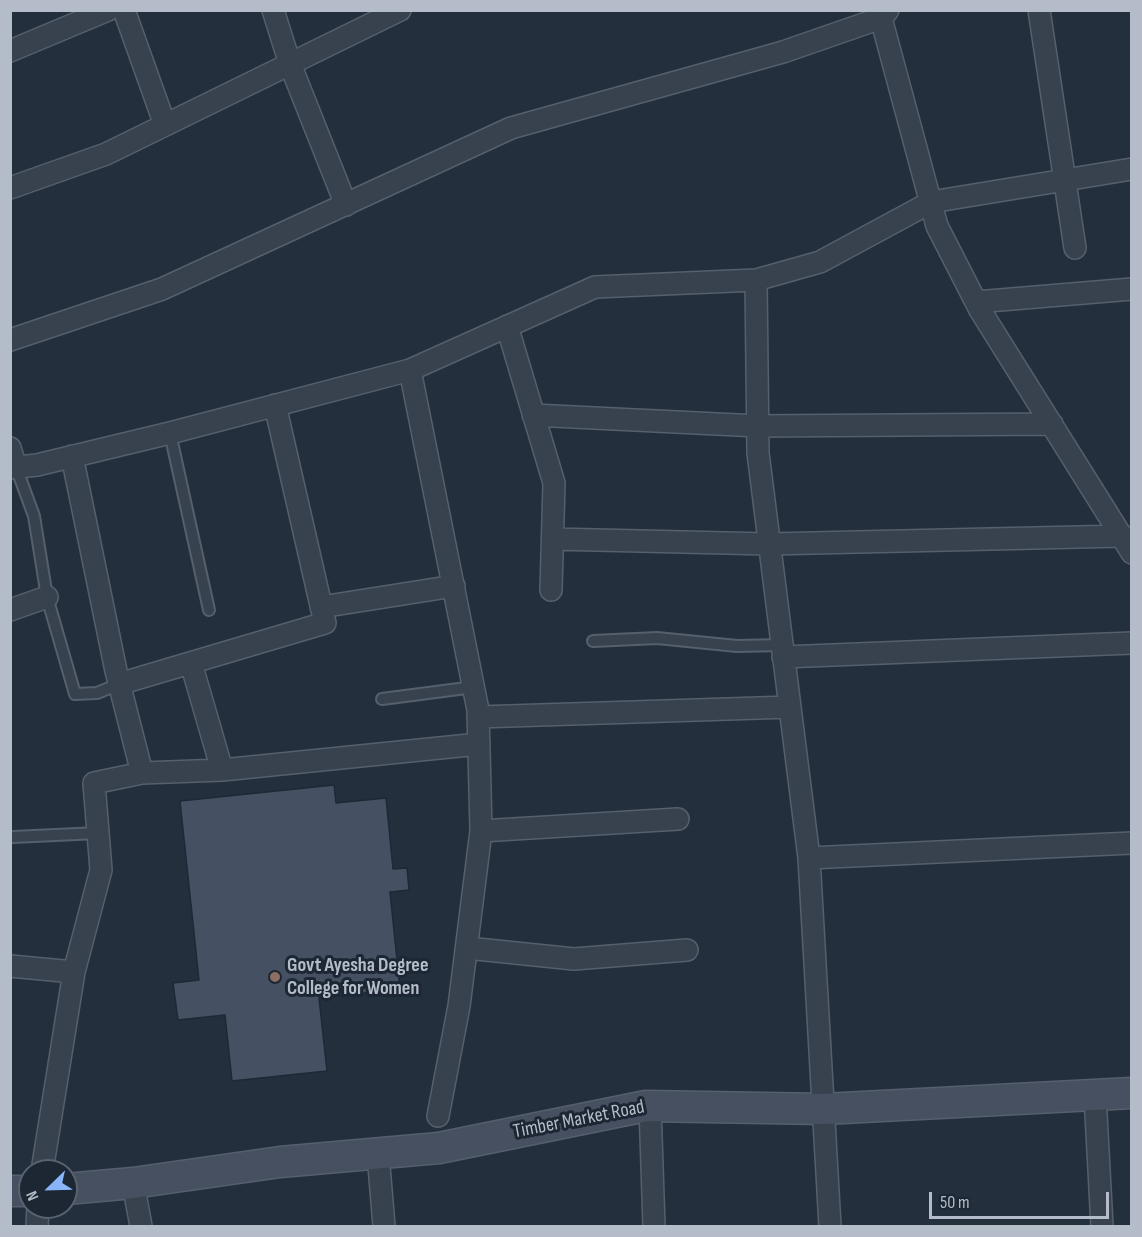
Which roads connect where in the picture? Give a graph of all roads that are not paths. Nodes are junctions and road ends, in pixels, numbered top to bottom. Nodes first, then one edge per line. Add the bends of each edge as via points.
1 (108, 10) edge
2 (124, 10) edge
3 (273, 10) edge
4 (400, 10) edge
5 (1039, 10) edge
6 (885, 14) edge
7 (10, 51) edge
8 (290, 64) junction
9 (165, 125) junction
10 (1131, 169) edge
11 (1065, 179) junction
12 (10, 188) edge
13 (931, 202) junction
14 (346, 205) junction
15 (1075, 248) dead end
16 (756, 280) junction
17 (1131, 289) edge
18 (976, 302) junction
19 (507, 326) junction
20 (10, 339) edge
21 (410, 370) junction
22 (275, 405) junction
23 (533, 415) junction
24 (1052, 424) junction
25 (758, 426) junction
26 (170, 433) junction
27 (72, 456) junction
28 (12, 461) edge
29 (553, 539) junction
30 (769, 544) junction
31 (1127, 544) edge
32 (454, 586) junction
33 (551, 590) dead end
34 (47, 597) junction
35 (321, 607) junction
36 (10, 610) edge
37 (209, 610) dead end
38 (593, 641) dead end
39 (1131, 643) edge
40 (783, 651) junction
41 (191, 663) junction
42 (119, 684) junction
43 (474, 687) junction
44 (382, 699) dead end
45 (790, 708) junction
46 (478, 717) junction
47 (479, 744) junction
48 (222, 770) junction
49 (142, 773) junction
50 (678, 819) dead end
51 (481, 831) junction
52 (98, 833) junction
53 (13, 837) dead end
54 (1131, 843) edge
55 (809, 858) junction
56 (467, 948) junction
57 (687, 950) dead end
58 (10, 966) edge
59 (74, 972) junction
60 (1131, 1093) edge
61 (1095, 1095) junction
62 (650, 1106) junction
63 (824, 1109) junction
64 (438, 1116) dead end
65 (378, 1154) junction
66 (44, 1159) edge
67 (133, 1183) junction
68 (78, 1188) edge
69 (141, 1227) edge
70 (384, 1227) edge
71 (654, 1227) edge
72 (830, 1227) edge
73 (1102, 1227) edge

1 - 7 street
2 - 9 street
3 - 8 street
4 - 8 street
5 - 11 street
6 - 13 street
6 - 14 street via 783,52 511,128
8 - 9 street
8 - 14 street
9 - 12 street via 106,154
10 - 11 street
11 - 13 street
11 - 15 street
13 - 16 street via 820,262
13 - 18 street via 937,226
14 - 20 street via 162,289
16 - 19 street via 596,288
16 - 25 street
17 - 18 street
18 - 24 street
19 - 21 street
19 - 23 street
21 - 22 street
21 - 32 street
22 - 26 street
22 - 35 street
23 - 25 street
23 - 29 street via 554,483
24 - 25 street
24 - 31 street
25 - 30 street
26 - 27 street
26 - 37 lane
27 - 28 street
27 - 42 street
28 - 34 lane via 33,516
29 - 30 street
29 - 33 street
30 - 31 street
30 - 40 street
32 - 35 street
32 - 43 street
34 - 36 street
34 - 42 lane via 75,694 97,693
35 - 41 street via 325,623
38 - 40 lane via 657,638
39 - 40 street
40 - 45 street
41 - 42 street
41 - 48 street
42 - 49 street
43 - 44 lane
43 - 46 street
45 - 46 street
45 - 55 street
46 - 47 street
47 - 48 street
47 - 51 street
48 - 49 street
49 - 52 street via 94,783
50 - 51 street
51 - 56 street
52 - 53 lane
52 - 59 street via 101,870
54 - 55 street
55 - 63 street
56 - 57 street via 574,959
56 - 64 street
58 - 59 street
59 - 66 street
60 - 61 street, Timber Market Road
61 - 63 street, Timber Market Road
61 - 73 street
62 - 63 street, Timber Market Road
62 - 65 street, Timber Market Road via 439,1148
62 - 71 street
63 - 72 street
65 - 67 street, Timber Market Road via 280,1162
65 - 70 street
67 - 68 street, Timber Market Road
67 - 69 street

